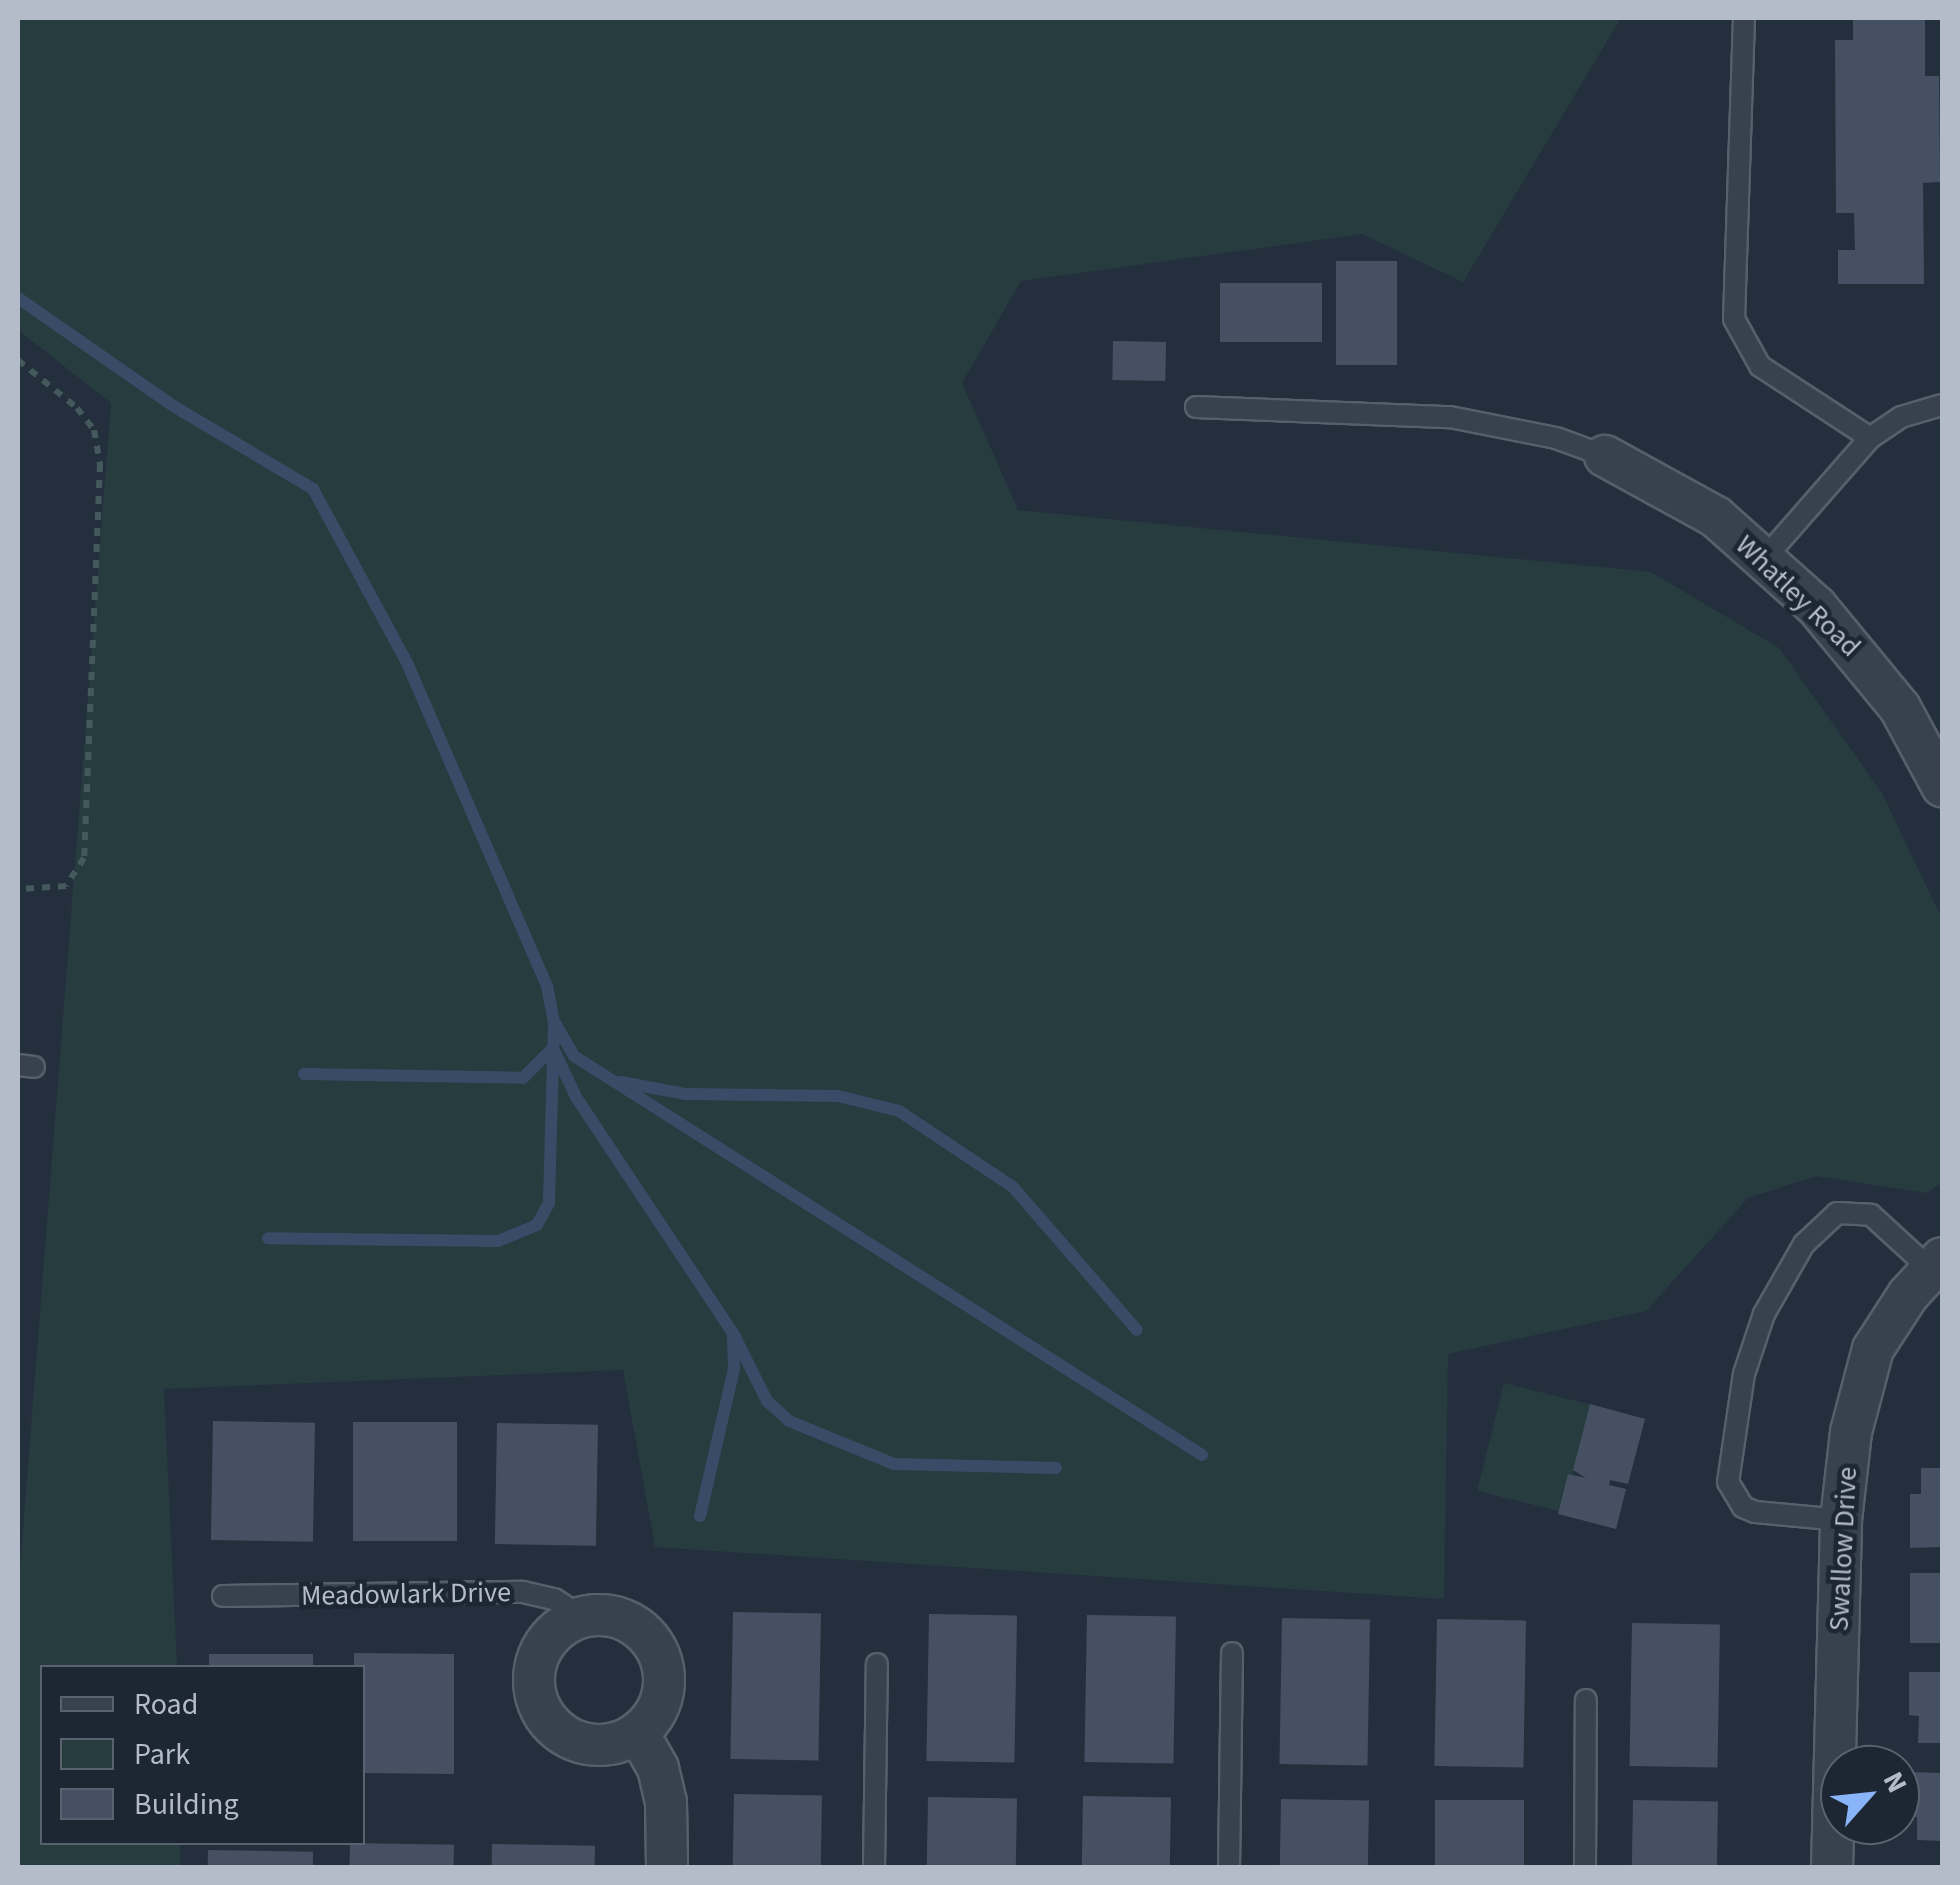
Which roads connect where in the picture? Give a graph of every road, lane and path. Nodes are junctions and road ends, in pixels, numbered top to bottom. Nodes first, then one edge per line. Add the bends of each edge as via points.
1 (1744, 18) edge
2 (18, 360) edge
3 (1942, 405) edge
4 (1196, 407) dead end
5 (1870, 438) junction
6 (1605, 456) joint
7 (1764, 560) junction
8 (1942, 786) edge
9 (18, 889) edge
10 (1937, 1264) edge
11 (1841, 1520) junction
12 (223, 1596) dead end
13 (582, 1617) junction
14 (1232, 1653) dead end
15 (877, 1664) dead end
16 (1586, 1700) dead end
17 (638, 1733) junction
18 (667, 1868) edge
19 (874, 1868) edge
20 (1228, 1868) edge
21 (1585, 1868) edge
22 (1832, 1868) edge

1 - 5 lane via 1734,319 1760,366
2 - 9 path via 77,408 94,430 100,464 84,858 66,886
3 - 5 lane via 1902,417
4 - 6 lane via 1450,417 1556,438
5 - 7 lane
6 - 7 street, Whatley Road via 1716,517
7 - 8 street, Whatley Road via 1861,655
10 - 11 street, Swallow Drive via 1874,1349 1861,1382
10 - 11 lane via 1871,1215 1836,1213 1804,1244 1764,1314 1744,1374 1728,1482 1743,1507 1755,1512
11 - 22 street, Swallow Drive
12 - 13 lane, Meadowlark Drive via 523,1592 554,1598
13 - 17 street, Meadowlark Drive via 626,1620 658,1652 663,1696
13 - 17 street via 546,1643 536,1671 538,1702 547,1720 580,1743 600,1746
14 - 20 lane
15 - 19 lane
16 - 21 lane
17 - 18 street via 658,1768 666,1802

